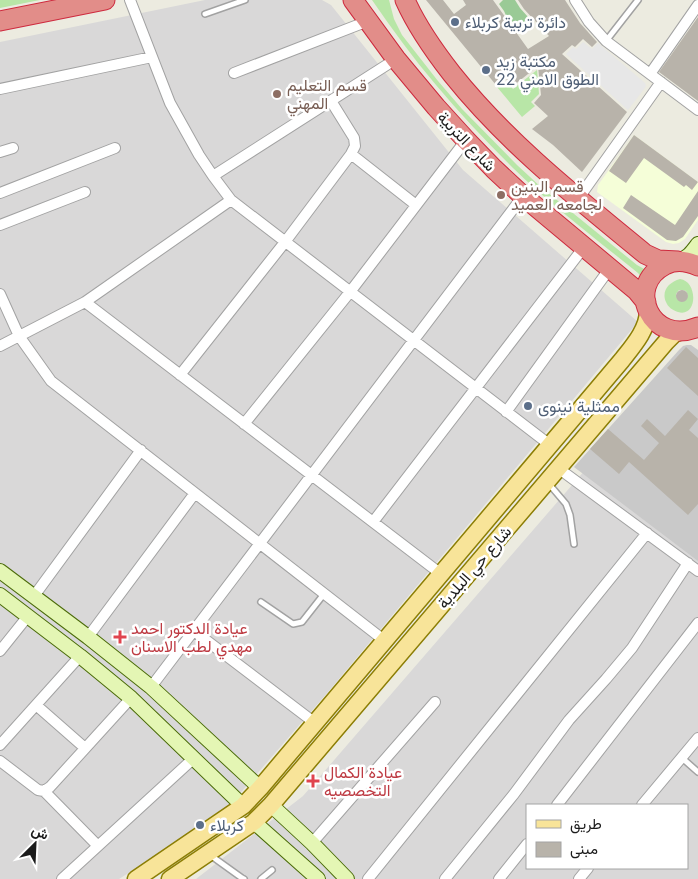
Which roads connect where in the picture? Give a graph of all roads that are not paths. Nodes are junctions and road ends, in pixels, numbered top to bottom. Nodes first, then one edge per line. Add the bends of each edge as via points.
1 (105, 0) edge
2 (130, 0) edge
3 (245, 0) edge
4 (353, 0) edge
5 (405, 0) edge
6 (575, 0) edge
7 (638, 0) edge
8 (698, 5) edge
9 (205, 14) dead end
10 (0, 21) edge
11 (368, 21) junction
12 (606, 41) junction
13 (152, 57) junction
14 (396, 59) junction
15 (234, 73) dead end
16 (650, 74) junction
17 (661, 82) junction
18 (0, 89) edge
19 (331, 101) junction
20 (698, 110) edge
21 (466, 140) junction
22 (13, 148) dead end
23 (115, 148) dead end
24 (0, 152) edge
25 (351, 154) junction
26 (212, 176) junction
27 (85, 192) dead end
28 (0, 193) edge
29 (523, 196) junction
30 (578, 199) junction
31 (231, 200) junction
32 (416, 205) junction
33 (0, 225) edge
34 (285, 242) junction
35 (698, 244) edge
36 (584, 246) junction
37 (678, 261) junction
38 (698, 266) edge
39 (610, 268) junction
40 (350, 292) junction
41 (0, 294) edge
42 (84, 302) junction
43 (647, 306) junction
44 (691, 330) edge
45 (19, 336) junction
46 (414, 341) junction
47 (0, 346) edge
48 (622, 360) junction
49 (639, 374) junction
50 (180, 375) junction
51 (475, 388) junction
52 (506, 412) junction
53 (244, 424) junction
54 (550, 446) junction
55 (141, 450) junction
56 (558, 468) junction
57 (312, 476) junction
58 (547, 481) junction
59 (195, 493) junction
60 (373, 522) junction
61 (647, 533) junction
62 (260, 544) junction
63 (574, 544) dead end
64 (688, 563) junction
65 (698, 570) edge
66 (0, 571) edge
67 (441, 574) junction
68 (324, 594) junction
69 (0, 595) edge
70 (34, 596) junction
71 (261, 602) dead end
72 (28, 616) junction
73 (698, 624) edge
74 (194, 631) junction
75 (88, 637) junction
76 (385, 640) junction
77 (0, 652) edge
78 (80, 656) junction
79 (151, 687) junction
80 (131, 698) junction
81 (435, 702) dead end
82 (36, 705) junction
83 (315, 723) junction
84 (698, 738) edge
85 (0, 745) edge
86 (85, 748) junction
87 (194, 758) junction
88 (682, 758) junction
89 (0, 761) edge
90 (698, 772) edge
91 (260, 788) junction
92 (44, 791) junction
93 (558, 804) edge
94 (643, 804) edge
95 (271, 805) junction
96 (244, 806) junction
97 (254, 822) junction
98 (312, 843) junction
99 (526, 845) edge
100 (98, 846) junction
101 (208, 853) junction
102 (587, 869) edge
103 (272, 870) dead end
104 (310, 876) edge
105 (157, 877) edge
106 (62, 879) edge
107 (244, 879) edge
108 (261, 879) edge
109 (347, 879) edge
110 (368, 879) edge
111 (445, 879) edge
112 (499, 879) edge
113 (579, 879) edge

1 - 10 highway
2 - 13 street
3 - 9 lane
4 - 11 highway, شارع التربية
5 - 30 highway, شارع التربية via 424,36 464,88 538,164
6 - 12 street
7 - 12 lane
8 - 16 street
11 - 14 highway, شارع التربية
11 - 15 street
12 - 16 street
13 - 18 street
13 - 26 street via 170,103
14 - 19 street
14 - 21 highway, شارع التربية
16 - 17 street
17 - 20 street
17 - 30 street
19 - 25 street via 354,138
19 - 26 street
21 - 29 highway, شارع التربية
21 - 32 street
22 - 24 street
23 - 28 street
25 - 32 street
25 - 34 street
26 - 31 street
27 - 33 street
29 - 36 highway, شارع التربية
29 - 46 street
30 - 37 highway, شارع التربية via 648,256
31 - 34 street
31 - 42 street
32 - 40 street
34 - 40 street
34 - 50 street
35 - 37 main road via 689,256
36 - 39 highway, شارع التربية
36 - 51 street
37 - 38 highway, شارع التربية
37 - 43 highway via 653,274 645,292
39 - 43 highway, شارع التربية via 637,291
39 - 52 street
40 - 46 street
40 - 53 street
41 - 45 street
42 - 45 street
42 - 50 street
43 - 44 highway, شارع التربية via 658,324 671,330
43 - 48 main road, شارع حي البلدية via 643,329
44 - 49 main road, شارع حي البلدية via 674,334
45 - 47 street
45 - 55 street via 51,381
46 - 51 street
46 - 57 street
48 - 49 main road via 636,364
48 - 54 main road, شارع حي البلدية
49 - 56 main road, شارع حي البلدية
50 - 53 street
51 - 52 street
51 - 60 street
52 - 54 street
53 - 57 street
54 - 67 main road, شارع حي البلدية
55 - 59 street
55 - 70 street
56 - 58 main road, شارع حي البلدية
56 - 61 street
57 - 60 street
57 - 62 street
58 - 63 lane via 566,504
58 - 95 main road, شارع حي البلدية
59 - 62 street
59 - 75 street
60 - 67 street
61 - 64 street
61 - 110 street
62 - 68 street
62 - 74 street
64 - 65 street
64 - 111 street via 632,648 569,720
66 - 70 main road
67 - 76 main road, شارع حي البلدية
68 - 71 lane via 302,622 293,624
68 - 76 street
69 - 72 main road
70 - 75 main road
72 - 77 street
72 - 78 main road
73 - 93 street
74 - 79 street
74 - 83 street
75 - 79 main road
76 - 83 main road, شارع حي البلدية
78 - 80 main road
78 - 82 street
79 - 91 main road
80 - 86 street
80 - 87 main road
81 - 98 street
82 - 85 street
82 - 86 street
83 - 91 main road, شارع حي البلدية
84 - 88 street
86 - 92 street
87 - 96 main road
87 - 100 street
88 - 90 lane
88 - 94 street
89 - 92 street via 38,790
91 - 96 main road, شارع حي البلدية
92 - 100 street
95 - 97 main road, شارع حي البلدية
95 - 98 main road
96 - 105 main road via 162,862 166,873
97 - 101 main road
97 - 104 main road
98 - 109 main road
99 - 112 street
100 - 106 street
101 - 105 main road
101 - 107 lane
102 - 113 street
103 - 108 lane

